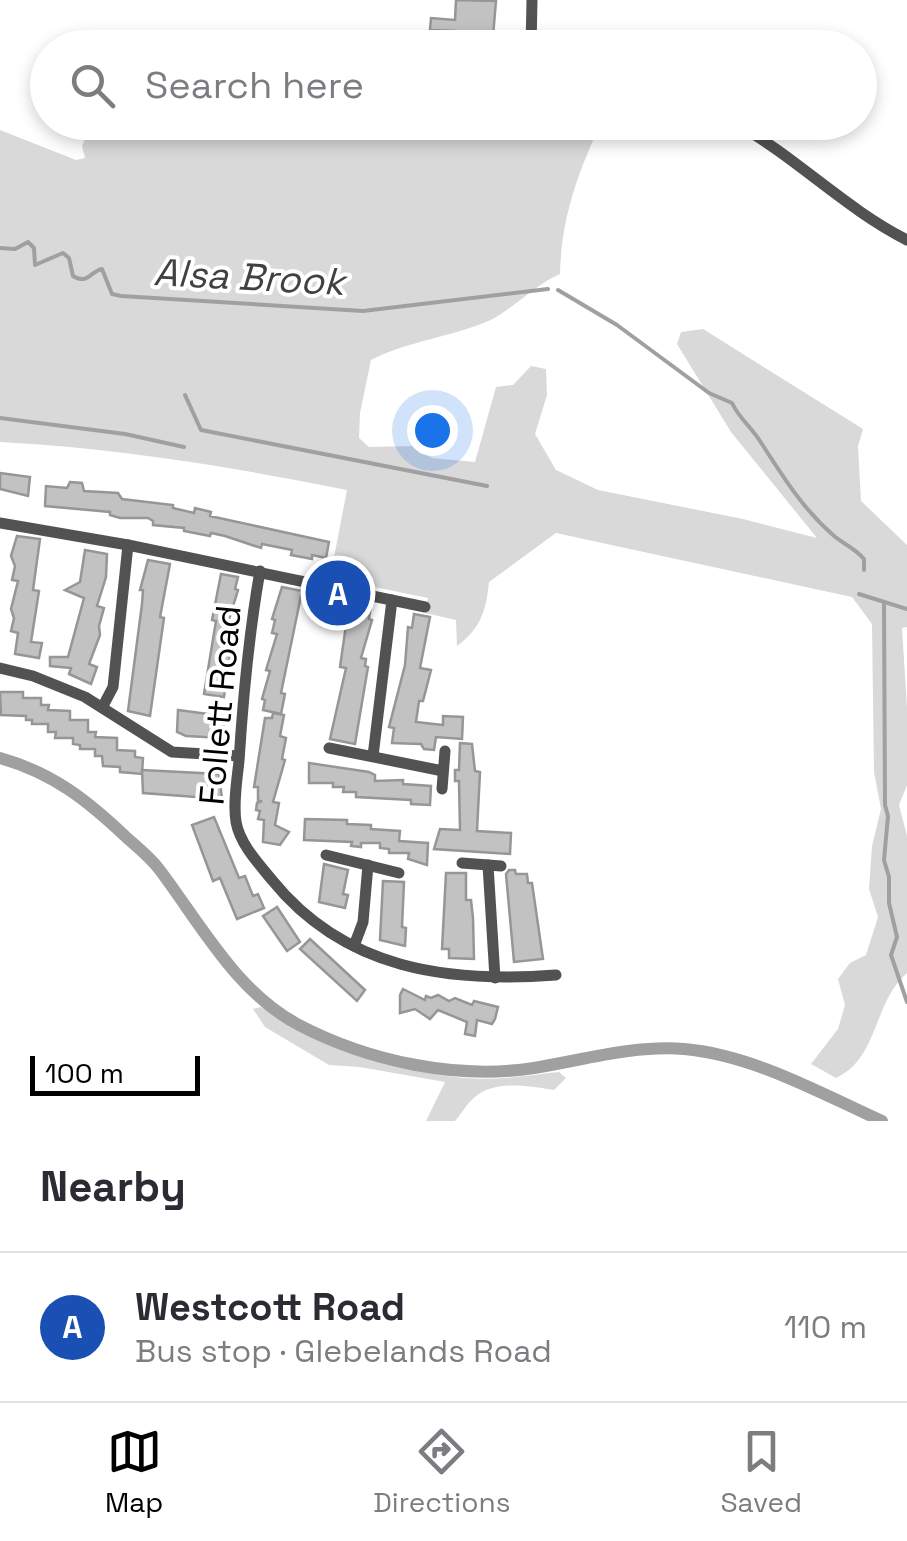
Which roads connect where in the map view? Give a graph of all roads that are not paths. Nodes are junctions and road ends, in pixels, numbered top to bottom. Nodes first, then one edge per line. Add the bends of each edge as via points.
1 (532, 0) edge
2 (531, 30) edge
3 (763, 140) edge
4 (907, 240) edge
5 (0, 523) edge
6 (128, 545) junction
7 (260, 571) junction
8 (392, 600) junction
9 (425, 607) dead end
10 (3, 669) edge
11 (103, 706) junction
12 (329, 748) dead end
13 (445, 751) dead end
14 (239, 756) junction
15 (373, 756) junction
16 (444, 770) junction
17 (442, 789) dead end
18 (326, 855) dead end
19 (462, 863) dead end
20 (368, 865) junction
21 (399, 873) dead end
22 (354, 946) junction
23 (556, 975) dead end
24 (495, 978) junction

1 - 2 street
3 - 4 street
5 - 6 street
6 - 7 street
6 - 11 street via 112,687
7 - 8 street
7 - 14 street, Follett Road
8 - 9 street
8 - 15 street
10 - 11 street
11 - 14 street via 172,752
12 - 15 street
13 - 16 street
14 - 22 street, Follett Road via 236,820 245,846 311,920
15 - 16 street
16 - 17 street
18 - 20 street
19 - 24 street via 494,865
20 - 21 street
20 - 22 street
22 - 24 street, Follett Road via 424,972
23 - 24 street, Follett Road

